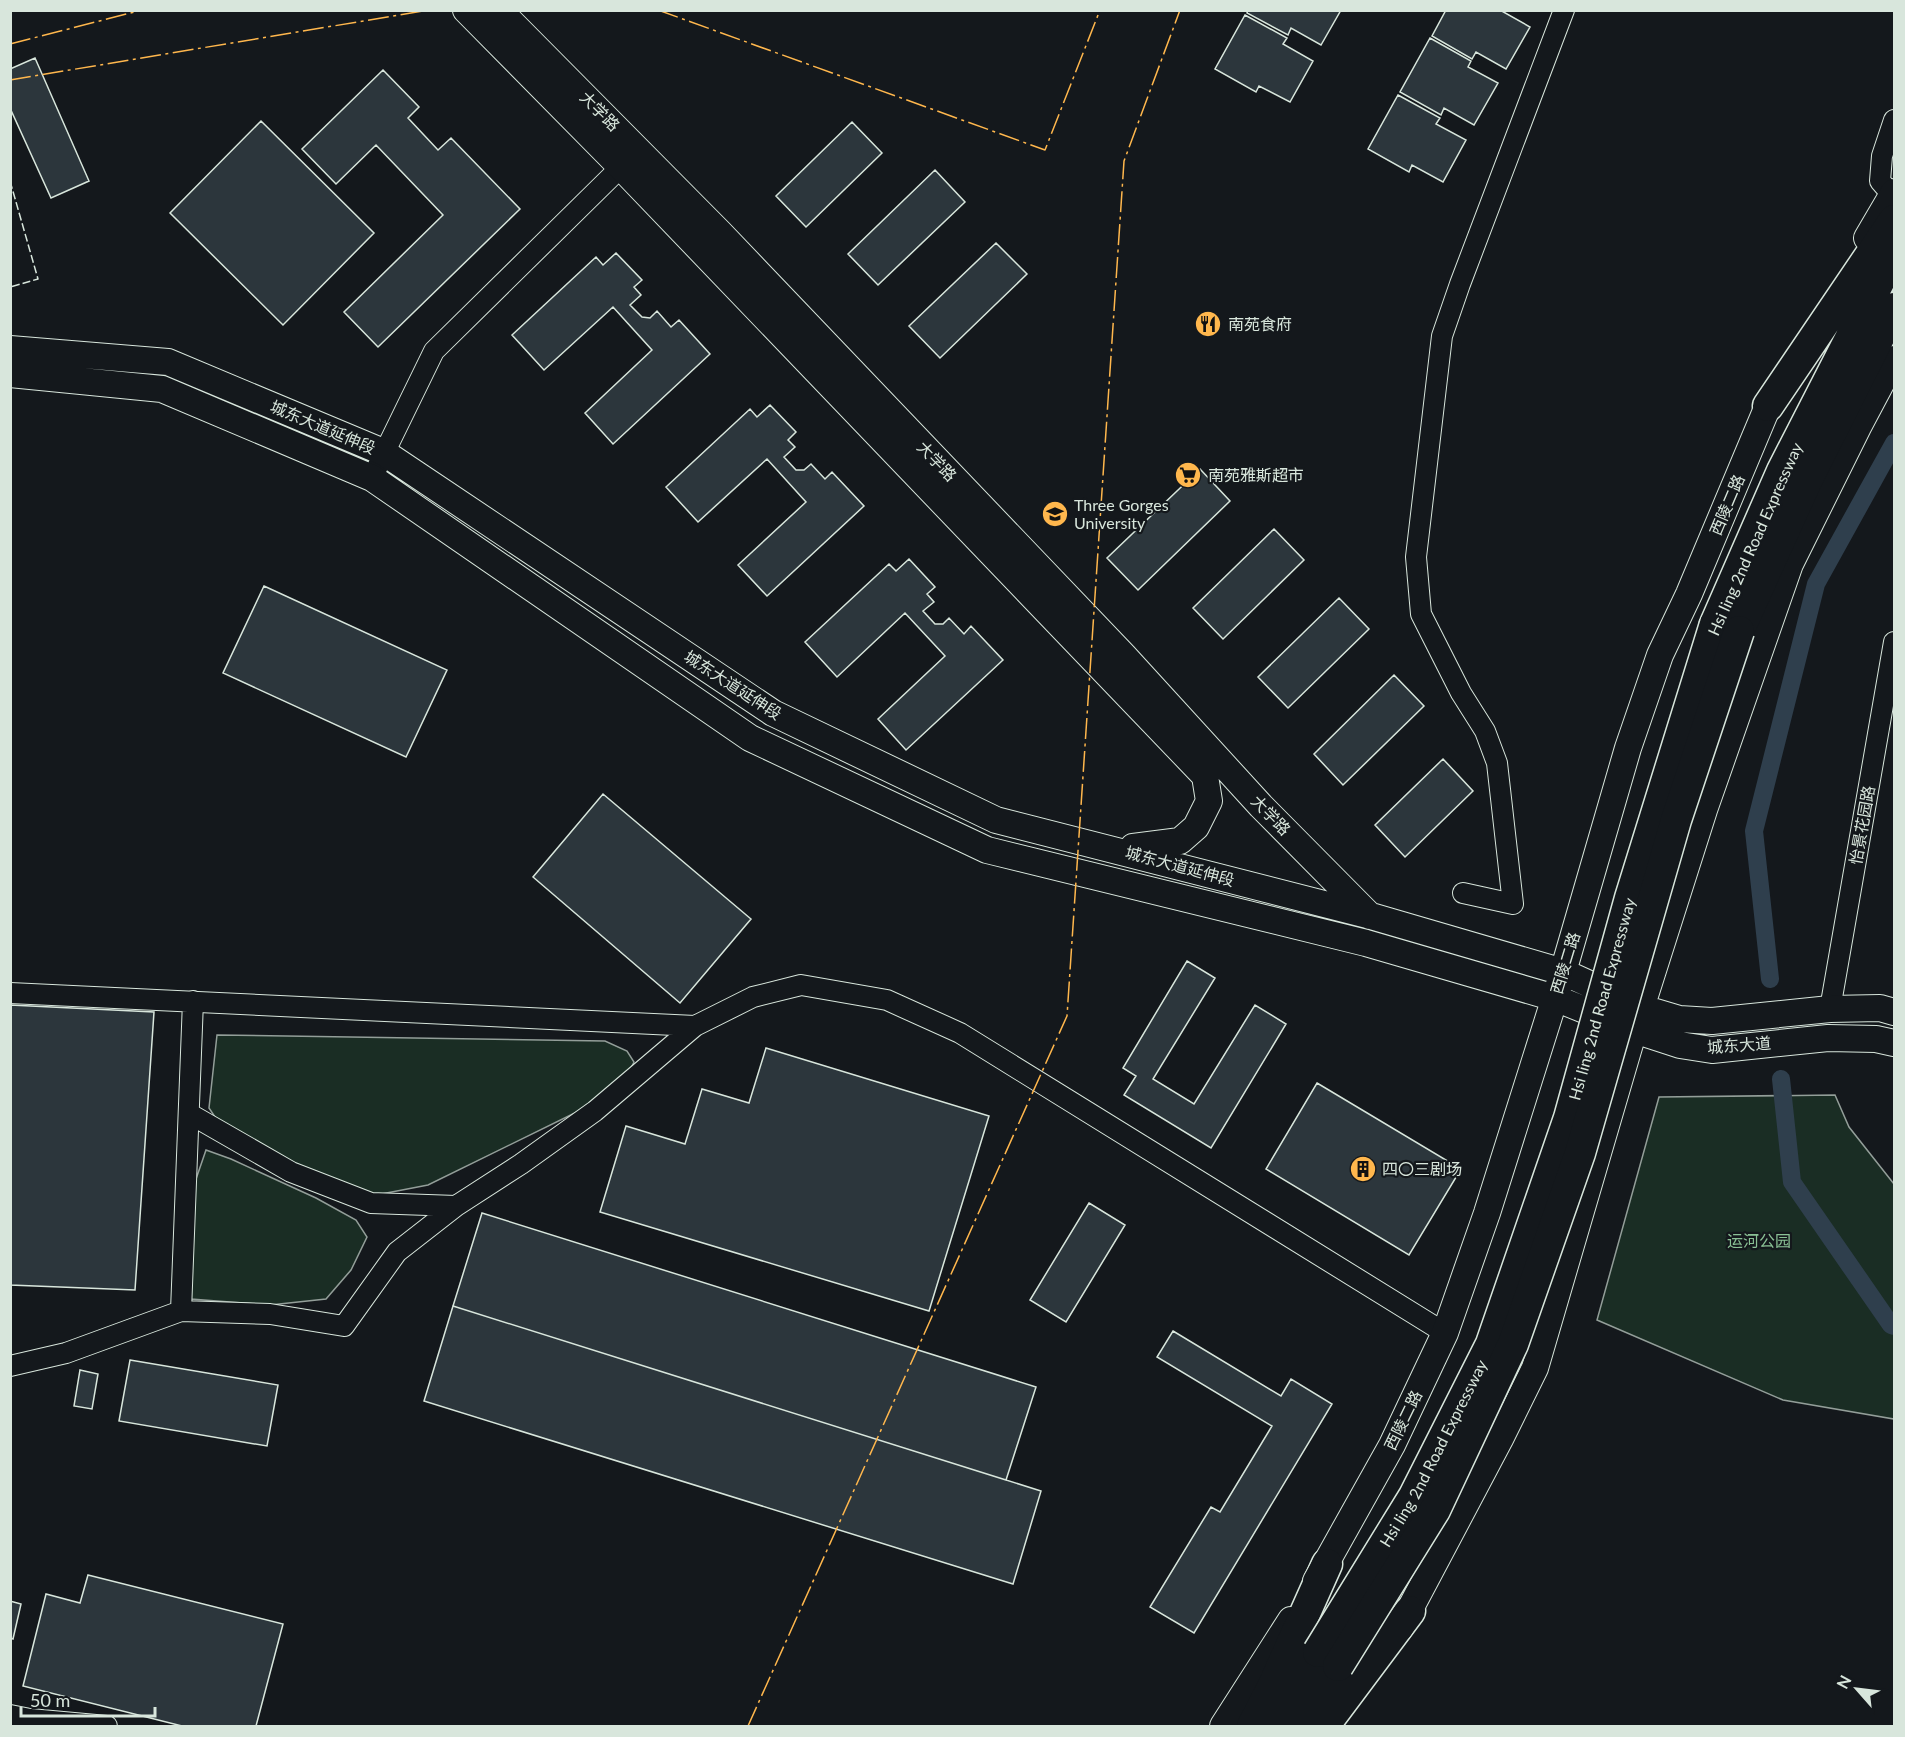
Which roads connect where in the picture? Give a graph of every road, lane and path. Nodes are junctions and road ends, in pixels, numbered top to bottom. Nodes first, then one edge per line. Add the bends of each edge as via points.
1 (466, 10) edge
2 (500, 10) edge
3 (1564, 10) edge
4 (1894, 120) edge
5 (621, 167) junction
6 (1894, 203) edge
7 (1894, 253) edge
8 (1894, 308) edge
9 (10, 349) edge
10 (1894, 359) edge
11 (10, 374) edge
12 (1768, 406) joint
13 (383, 452) junction
14 (372, 478) junction
15 (1727, 627) junction
16 (1894, 642) edge
17 (1113, 849) junction
18 (1463, 893) dead end
19 (1371, 916) junction
20 (1563, 972) junction
21 (10, 993) edge
22 (1555, 998) junction
23 (193, 1001) junction
24 (1830, 1009) junction
25 (1894, 1012) edge
26 (1638, 1019) junction
27 (695, 1026) junction
28 (1894, 1043) edge
29 (190, 1114) junction
30 (456, 1206) junction
31 (181, 1311) junction
32 (1445, 1333) junction
33 (10, 1366) edge
34 (1327, 1564) junction
35 (1410, 1611) junction
36 (1328, 1659) junction
37 (10, 1715) edge
38 (107, 1726) edge
39 (1224, 1726) edge
40 (1252, 1726) edge
41 (1268, 1726) edge
42 (1300, 1726) edge
43 (1324, 1726) edge
44 (1342, 1726) edge

1 - 5 main road, 大学路
2 - 19 main road, 大学路 via 704,217 1124,656 1261,806
3 - 18 street via 1442,336 1416,557 1421,614 1485,731 1497,763 1513,904
4 - 6 street via 1882,156 1880,180
5 - 13 street via 434,351
5 - 17 main road, 大学路 via 1205,776 1209,801 1196,826 1180,841
6 - 12 highway
7 - 15 highway, Hsi ling 2nd Road Expressway via 1782,471
8 - 15 highway, Hsi ling 2nd Road Expressway via 1807,481
9 - 13 main road, 城东大道延伸段 via 168,362
10 - 26 main road via 1790,564 1704,810
11 - 14 main road, 城东大道延伸段 via 162,389
12 - 20 main road, 西陵二路 via 1660,655 1628,748
13 - 14 street
13 - 17 main road, 城东大道延伸段 via 773,713 996,820
14 - 22 main road, 城东大道延伸段 via 750,738 987,850 1366,944
15 - 36 highway, Hsi ling 2nd Road Expressway, bridge via 1580,1153 1513,1344 1435,1510
16 - 24 street, 怡景花园路
17 - 19 main road, 城东大道延伸段
19 - 20 main road, 城东大道延伸段
20 - 22 main road, 西陵二路
20 - 26 main road, 城东大道
21 - 23 street
22 - 26 main road, 城东大道
22 - 32 main road, 西陵二路
23 - 27 street
23 - 29 street
24 - 25 main road, 城东大道 via 1880,1008
24 - 26 main road, 城东大道 via 1712,1020
26 - 28 main road, 城东大道 via 1680,1045 1712,1050 1828,1038
26 - 35 main road via 1535,1368
27 - 30 street via 596,1111
27 - 32 street via 753,997 801,985 887,1000 960,1033
29 - 30 street via 291,1172 371,1203
29 - 31 street
30 - 31 street via 397,1252 344,1326 270,1314
31 - 33 street via 66,1353
32 - 34 main road, 西陵二路 via 1392,1445
34 - 39 main road, 西陵二路
34 - 40 highway
35 - 43 highway
35 - 44 main road
36 - 41 highway, Hsi ling 2nd Road Expressway
36 - 42 highway, Hsi ling 2nd Road Expressway
37 - 38 street

